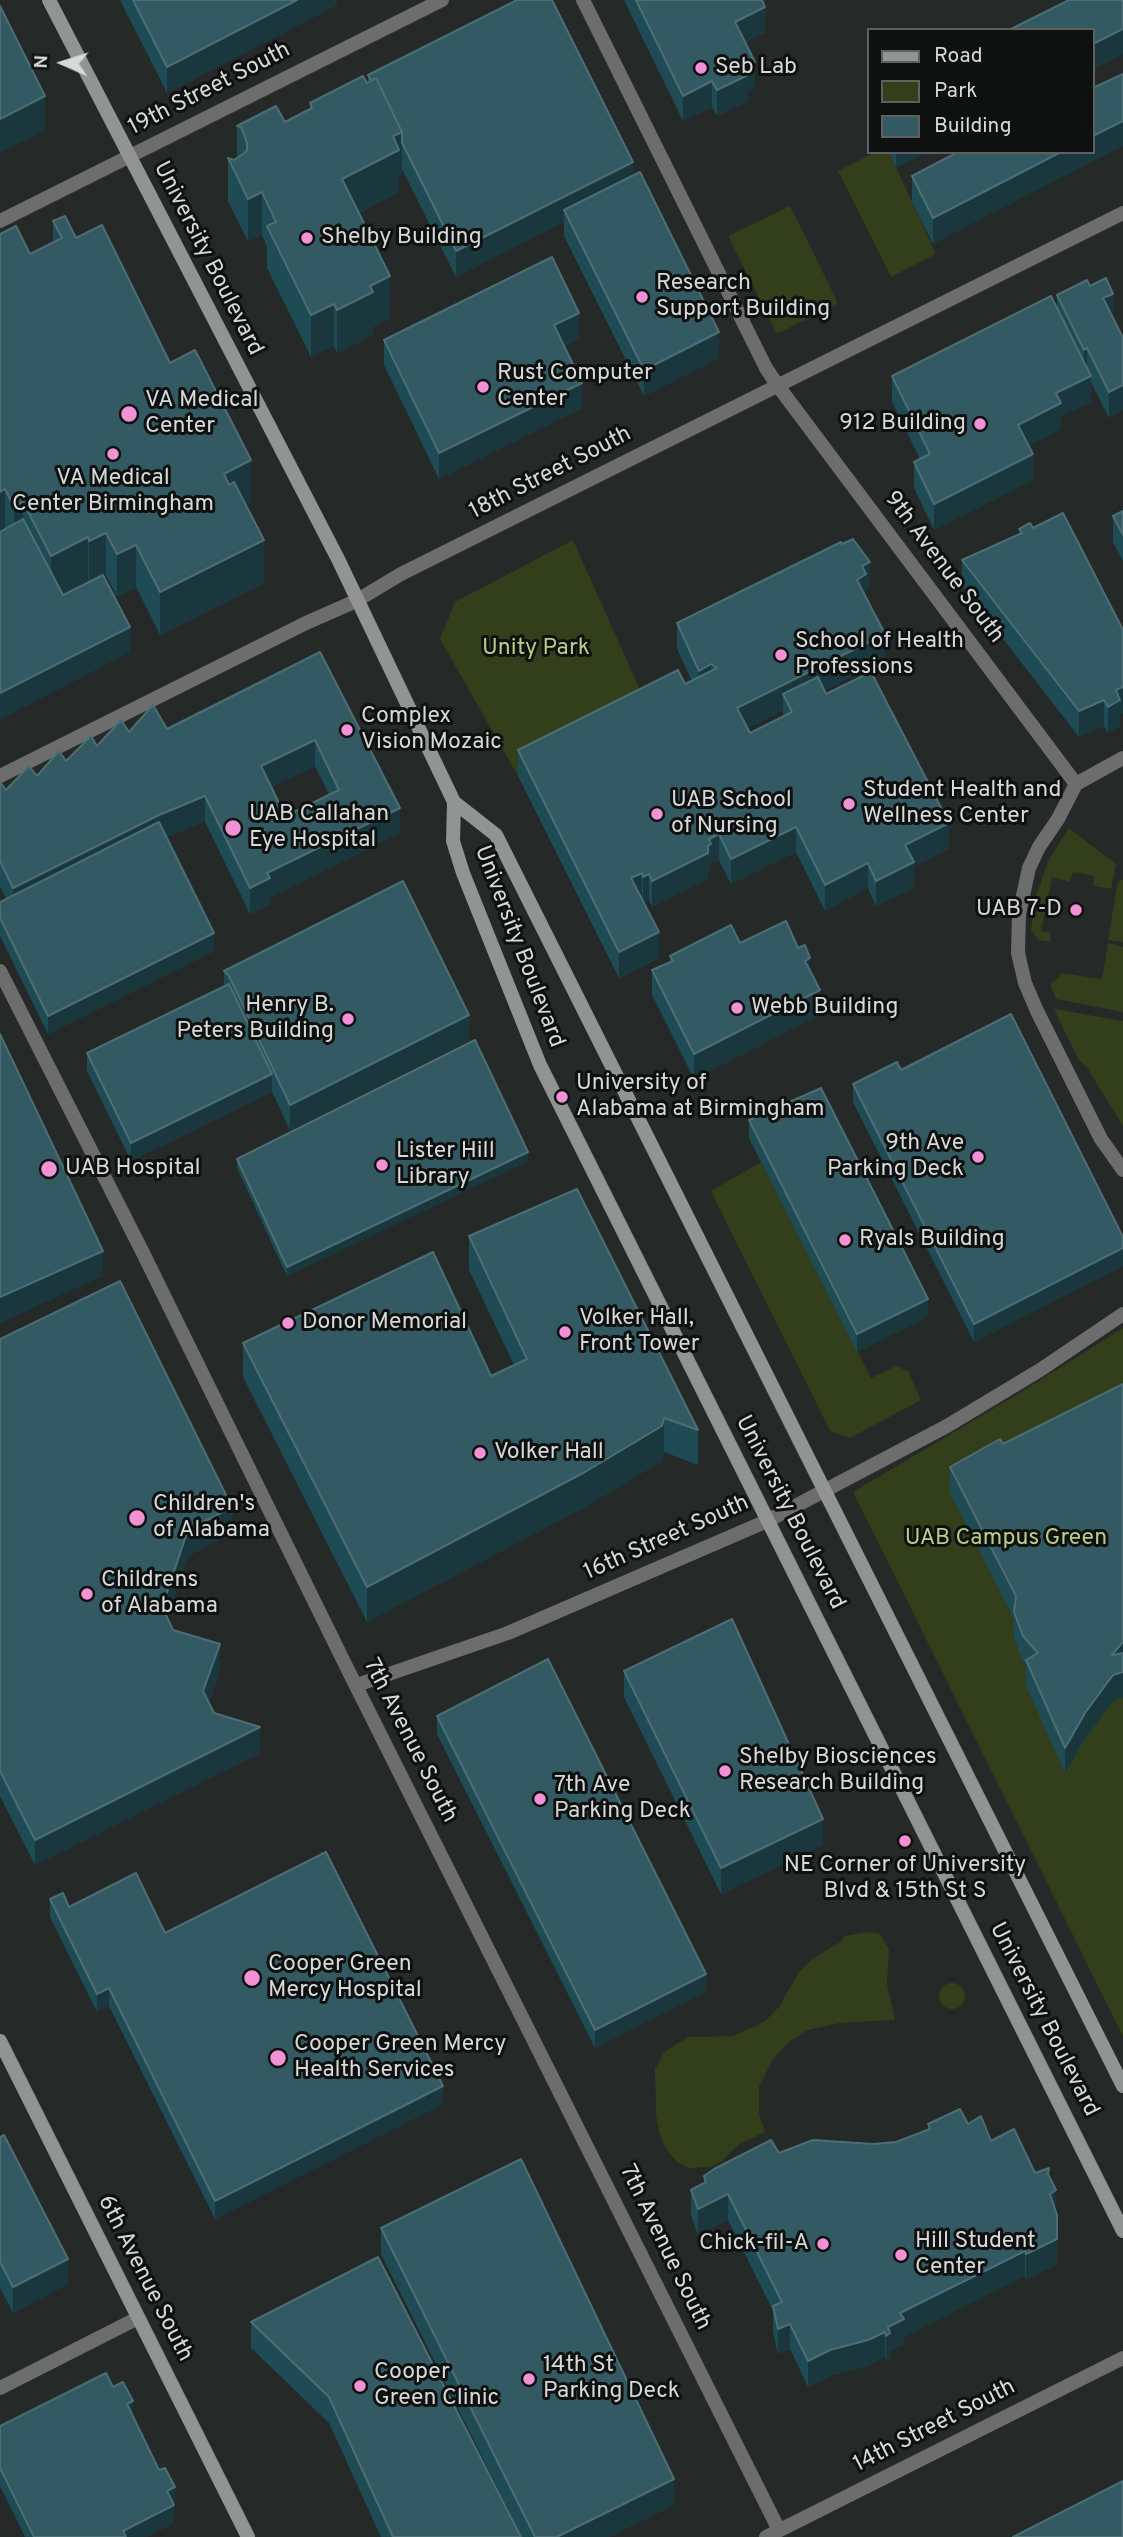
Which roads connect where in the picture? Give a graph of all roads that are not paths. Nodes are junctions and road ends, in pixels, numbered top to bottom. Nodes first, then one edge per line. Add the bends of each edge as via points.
1 (49, 0) edge
2 (442, 0) edge
3 (583, 0) edge
4 (129, 156) junction
5 (1123, 213) edge
6 (0, 221) edge
7 (778, 386) junction
8 (356, 601) junction
9 (1123, 758) edge
10 (0, 776) edge
11 (1076, 784) junction
12 (454, 802) junction
13 (0, 971) edge
14 (1123, 1170) edge
15 (1123, 1314) edge
16 (824, 1490) junction
17 (767, 1521) junction
18 (357, 1685) junction
19 (0, 2041) edge
20 (1123, 2086) edge
21 (1123, 2231) edge
22 (138, 2318) junction
23 (1123, 2358) edge
24 (0, 2388) edge
25 (773, 2534) edge
26 (248, 2537) edge

1 - 4 main road, University Boulevard
2 - 4 street, 19th Street South
3 - 7 street, 9th Avenue South
4 - 6 street, 19th Street South
4 - 8 main road, University Boulevard
5 - 7 street, 18th Street South
7 - 8 street, 18th Street South
7 - 11 street, 9th Avenue South
8 - 10 street, 18th Street South
8 - 12 main road, University Boulevard
9 - 11 street
11 - 14 street via 1029,869 1019,914 1018,953 1037,1011 1101,1139
12 - 16 main road, University Boulevard via 496,835
12 - 17 main road, University Boulevard via 453,841 463,873 540,1065
13 - 18 street, 7th Avenue South
15 - 16 street, 16th Street South via 947,1426
16 - 17 street, 16th Street South
16 - 20 main road, University Boulevard
17 - 18 street, 16th Street South via 508,1633
17 - 21 main road, University Boulevard
18 - 25 street, 7th Avenue South
19 - 22 main road, 6th Avenue South
22 - 24 street
22 - 26 main road, 6th Avenue South
23 - 25 street, 14th Street South

